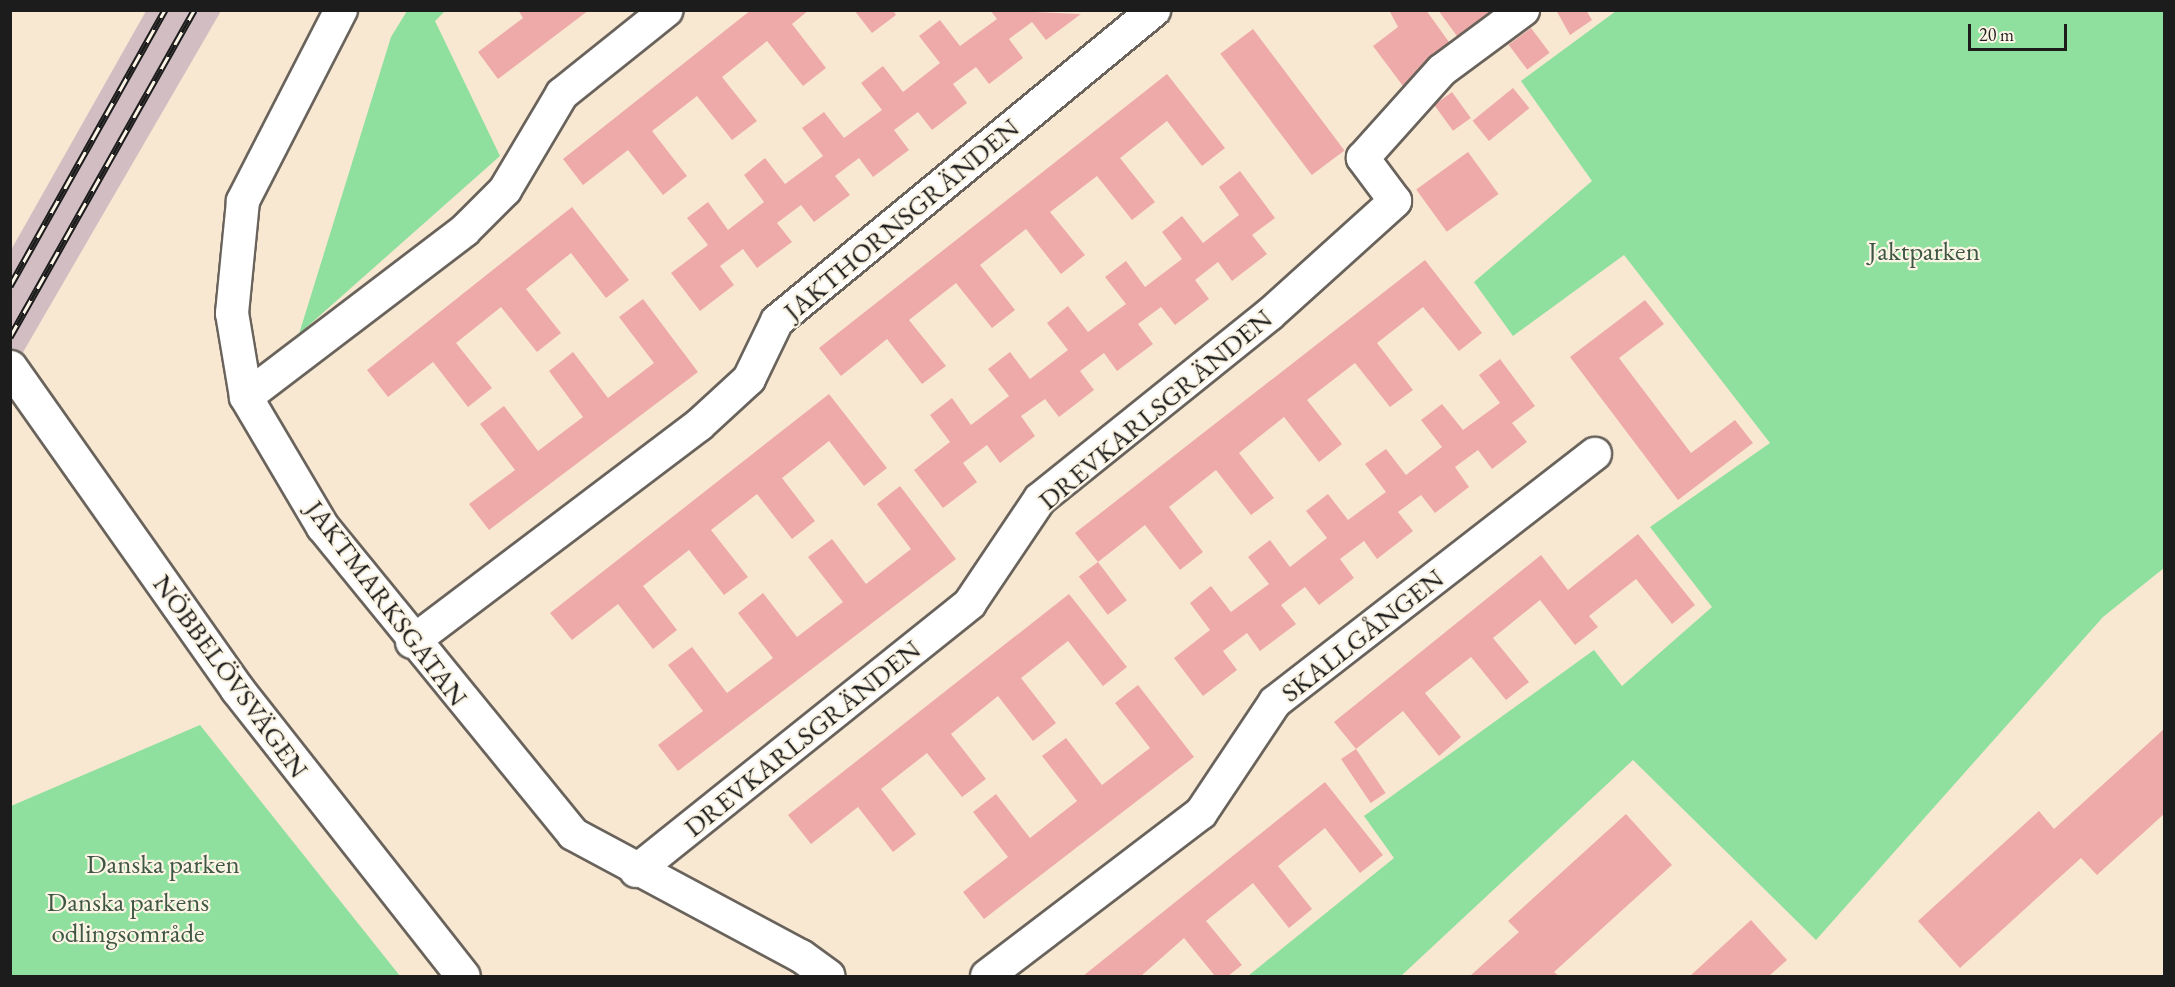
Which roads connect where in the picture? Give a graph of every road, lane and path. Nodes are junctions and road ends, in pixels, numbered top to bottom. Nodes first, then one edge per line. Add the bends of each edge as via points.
1 (341, 10) edge
2 (667, 10) edge
3 (1154, 10) edge
4 (1523, 10) edge
5 (10, 367) edge
6 (246, 397) junction
7 (1596, 453) dead end
8 (412, 642) junction
9 (636, 871) junction
10 (463, 976) edge
11 (830, 976) edge
12 (987, 976) edge

1 - 6 street, JAKTMARKSGATAN via 243,201 231,312
2 - 6 street via 562,94 505,190 465,230
3 - 8 street, JAKTHORNSGRÄNDEN via 777,321 749,379 699,425
4 - 9 street, DREVKARLSGRÄNDEN via 1442,70 1363,158 1395,201 1269,315 1040,499 970,603
5 - 10 street, NÖBBELÖVSVÄGEN via 237,689
6 - 8 street, JAKTMARKSGATAN via 323,527
7 - 12 street, SKALLGÅNGEN via 1275,702 1201,813
8 - 9 street, JAKTMARKSGATAN via 573,834
9 - 11 street, JAKTMARKSGATAN via 801,956

